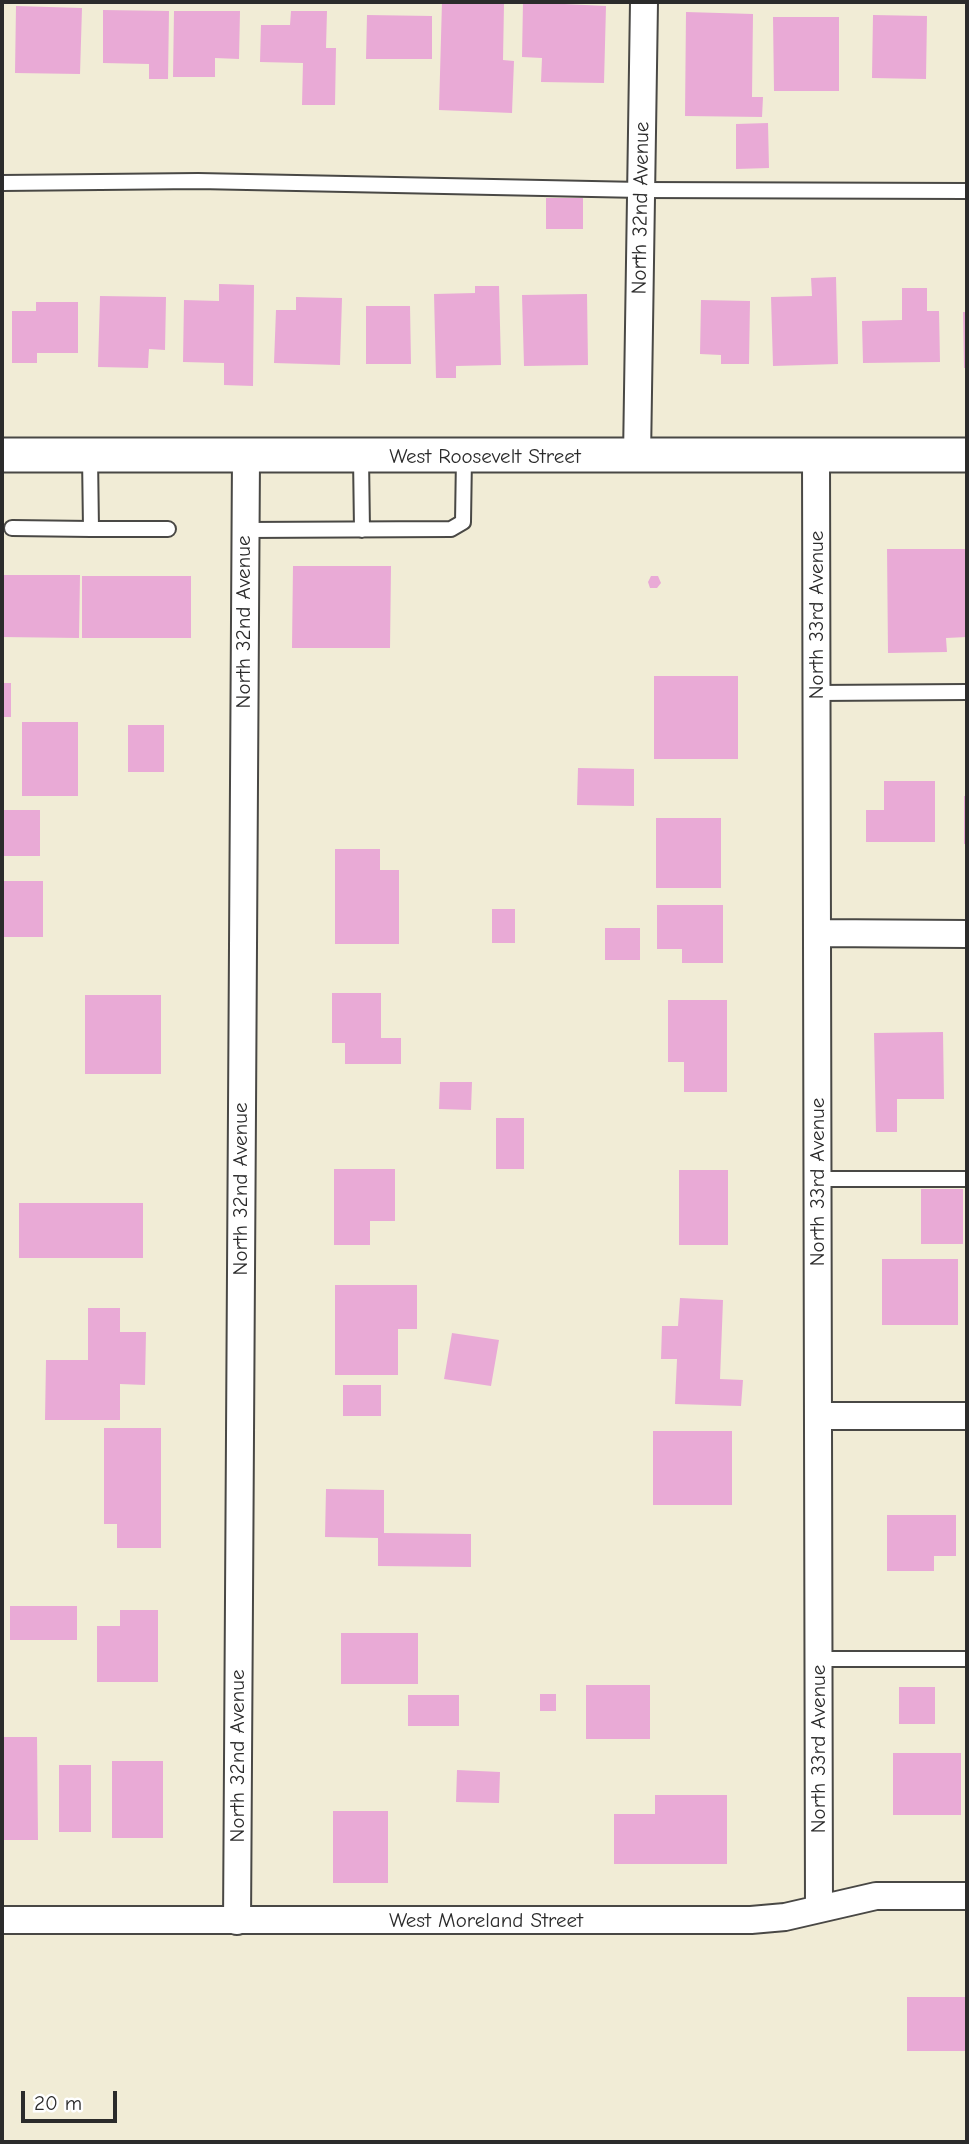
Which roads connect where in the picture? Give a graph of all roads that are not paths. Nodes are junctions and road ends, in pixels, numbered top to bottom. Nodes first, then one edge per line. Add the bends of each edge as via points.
1 (644, 2) edge
2 (2, 183) edge
3 (641, 190) junction
4 (967, 191) edge
5 (2, 455) edge
6 (967, 455) edge
7 (90, 456) junction
8 (246, 457) junction
9 (361, 457) junction
10 (464, 457) junction
11 (637, 457) junction
12 (816, 457) junction
13 (12, 528) dead end
14 (91, 528) junction
15 (168, 529) dead end
16 (245, 530) junction
17 (362, 530) junction
18 (967, 691) edge
19 (817, 692) junction
20 (818, 933) junction
21 (967, 934) edge
22 (818, 1179) junction
23 (967, 1179) edge
24 (819, 1416) junction
25 (967, 1416) edge
26 (819, 1659) junction
27 (967, 1659) edge
28 (967, 1896) edge
29 (820, 1907) junction
30 (2, 1920) edge
31 (237, 1921) junction

1 - 3 street, North 32nd Avenue
2 - 3 lane via 198,181
3 - 4 lane
3 - 11 street, North 32nd Avenue
5 - 7 street, West Roosevelt Street
6 - 12 street, West Roosevelt Street
7 - 8 street, West Roosevelt Street
7 - 14 lane
8 - 9 street, West Roosevelt Street
8 - 16 street, North 32nd Avenue
9 - 10 street, West Roosevelt Street
9 - 17 lane
10 - 11 street, West Roosevelt Street
10 - 17 lane via 463,522 451,529
11 - 12 street, West Roosevelt Street
12 - 19 street, North 33rd Avenue
13 - 14 lane
14 - 15 lane
16 - 17 lane
16 - 31 street, North 32nd Avenue
18 - 19 lane
19 - 20 street, North 33rd Avenue
20 - 21 street
20 - 22 street, North 33rd Avenue
22 - 23 lane
22 - 24 street, North 33rd Avenue
24 - 25 street
24 - 26 street, North 33rd Avenue
26 - 27 lane
26 - 29 street, North 33rd Avenue
28 - 29 street, West Moreland Street via 876,1896
29 - 31 street, West Moreland Street via 751,1920
30 - 31 street, West Moreland Street

